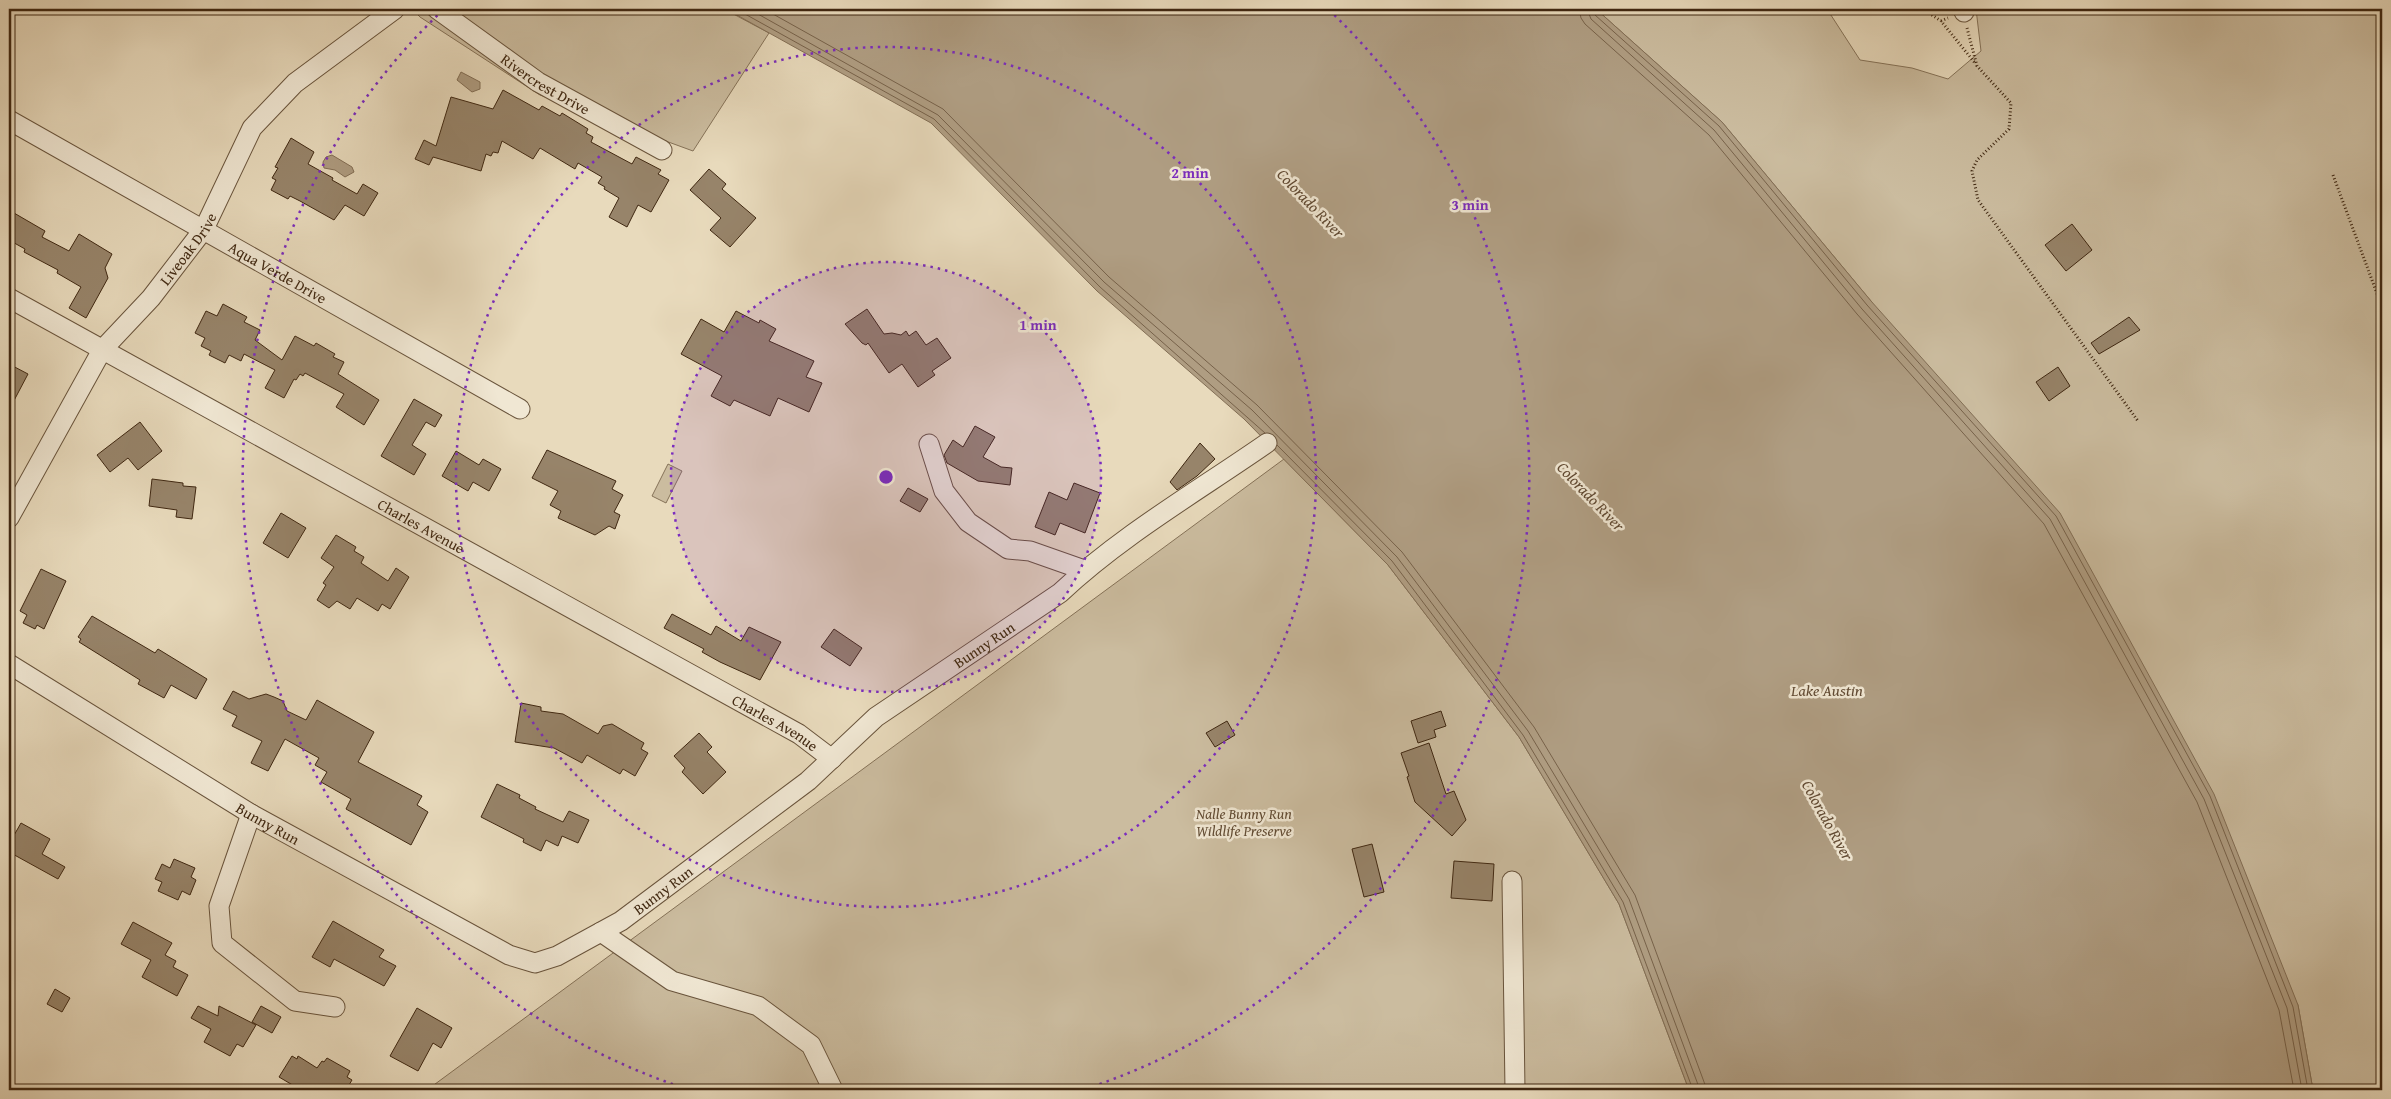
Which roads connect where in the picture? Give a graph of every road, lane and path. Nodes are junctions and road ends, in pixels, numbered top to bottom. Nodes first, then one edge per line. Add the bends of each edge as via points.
1 (395, 9) edge
2 (437, 9) edge
3 (1923, 9) edge
4 (1963, 10) edge
5 (1977, 66) junction
6 (9, 120) edge
7 (662, 150) dead end
8 (2333, 175) dead end
9 (204, 229) junction
10 (9, 298) edge
11 (2382, 307) edge
12 (102, 350) junction
13 (520, 409) dead end
14 (2138, 421) dead end
15 (1268, 443) dead end
16 (929, 444) dead end
17 (9, 518) edge
18 (1084, 570) junction
19 (9, 664) edge
20 (832, 760) junction
21 (251, 814) junction
22 (1512, 881) dead end
23 (601, 932) junction
24 (335, 1007) dead end
25 (833, 1090) edge
26 (1516, 1090) edge

1 - 9 street, Liveoak Drive via 295,83 252,128
2 - 7 street, Rivercrest Drive via 538,82
3 - 5 path via 1941,21
4 - 5 path
5 - 14 path via 2011,103 2009,129 1977,160 1972,172 1978,200
6 - 9 street, Aqua Verde Drive
8 - 11 path
9 - 12 street, Liveoak Drive via 150,298
9 - 13 street, Aqua Verde Drive
10 - 12 street, Charles Avenue
12 - 17 street, Liveoak Drive
12 - 20 street, Charles Avenue via 799,734
15 - 18 street, Bunny Run
16 - 18 street via 944,491 968,522 1008,548
18 - 20 street, Bunny Run via 1060,592 876,717
19 - 21 street, Bunny Run
20 - 23 street, Bunny Run via 621,921
21 - 23 street, Bunny Run via 509,955 535,963 557,956
21 - 24 street via 219,906 222,943 295,1002
22 - 26 street
23 - 25 street via 672,982 758,1006 811,1045

